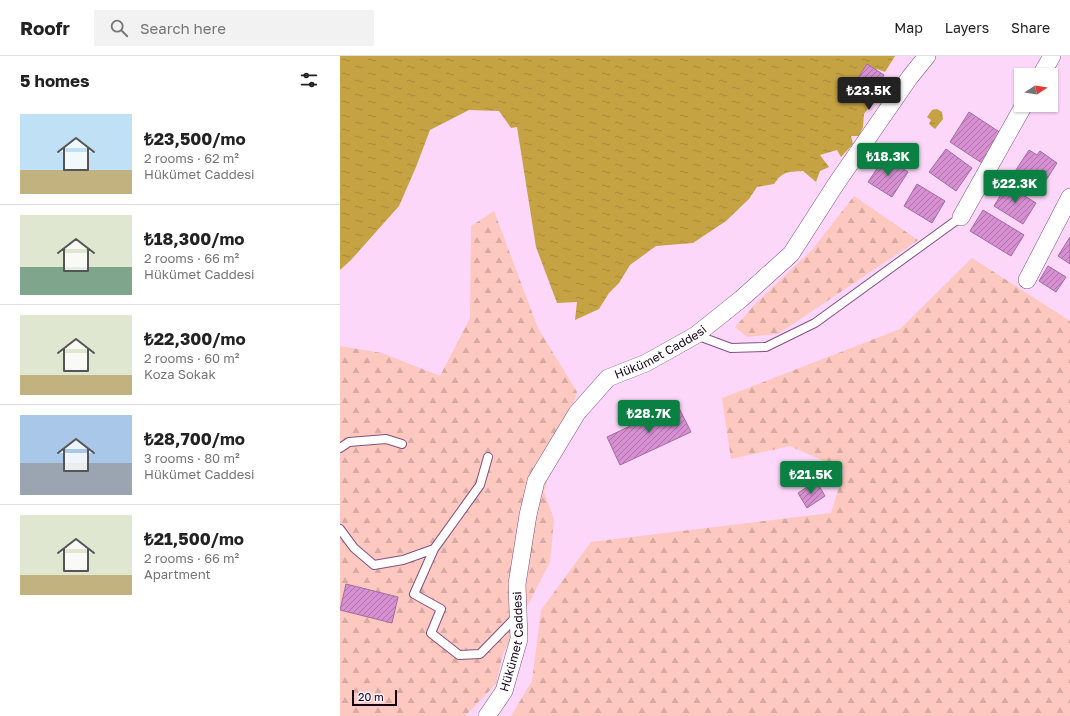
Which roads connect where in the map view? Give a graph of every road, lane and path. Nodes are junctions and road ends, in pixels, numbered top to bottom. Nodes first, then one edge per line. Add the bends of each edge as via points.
1 (927, 56) edge
2 (1052, 56) edge
3 (1045, 68) edge
4 (1020, 112) edge
5 (1070, 197) edge
6 (961, 217) joint
7 (1027, 280) dead end
8 (696, 335) junction
9 (402, 444) dead end
10 (340, 448) edge
11 (488, 457) dead end
12 (340, 528) edge
13 (434, 549) junction
14 (519, 615) junction
15 (487, 716) edge

1 - 8 street, Hükümet Caddesi via 836,184 791,254
2 - 3 street
4 - 6 street
5 - 7 street
6 - 8 lane via 815,323 766,347 731,348
8 - 14 street, Hükümet Caddesi via 646,363 608,378 577,413 536,481 528,515 518,584
9 - 10 lane via 386,439 349,442
11 - 13 lane via 480,485
12 - 13 lane via 354,548 374,565 403,560
13 - 14 lane via 414,594 440,609 431,633 459,655 480,654
14 - 15 street, Hükümet Caddesi via 519,639 504,691

